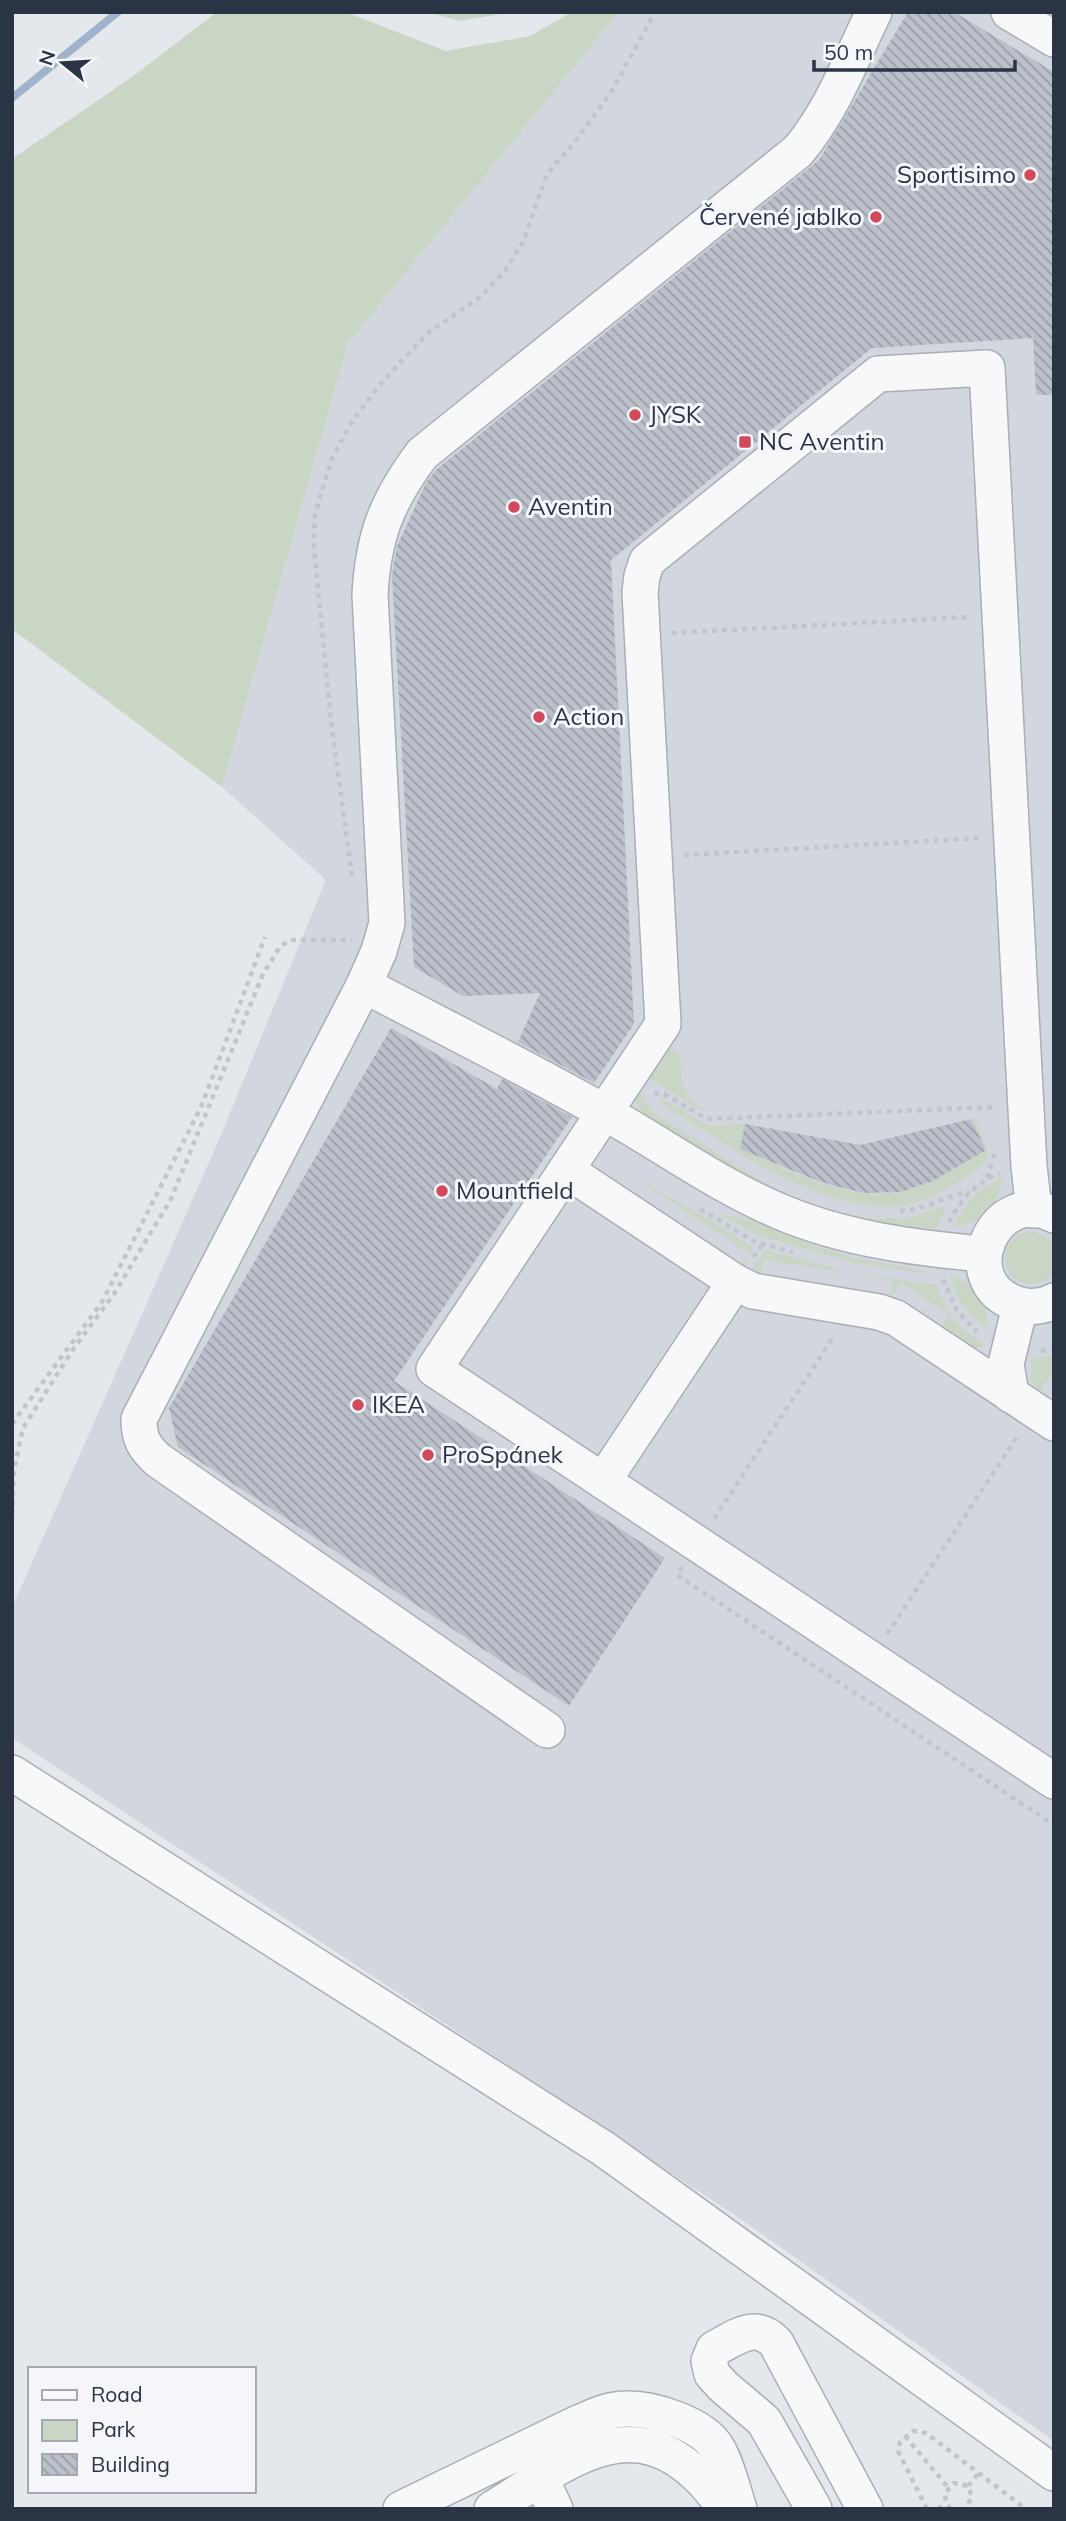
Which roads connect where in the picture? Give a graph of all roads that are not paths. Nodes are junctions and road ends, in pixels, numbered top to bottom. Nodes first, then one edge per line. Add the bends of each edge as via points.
1 (874, 12) edge
2 (1009, 12) edge
3 (1054, 39) edge
4 (364, 985) junction
5 (604, 1112) junction
6 (566, 1170) junction
7 (1044, 1212) edge
8 (983, 1254) junction
9 (735, 1282) junction
10 (1037, 1304) edge
11 (1033, 1410) edge
12 (603, 1481) junction
13 (547, 1730) dead end
14 (12, 1773) edge
15 (1054, 1782) edge
16 (1054, 2473) edge
17 (548, 2494) edge
18 (401, 2509) edge
19 (492, 2509) edge
20 (726, 2509) edge
21 (739, 2509) edge
22 (814, 2509) edge
23 (865, 2509) edge

1 - 4 street via 827,110 798,151 422,454 398,489 372,561 387,923
2 - 3 street
4 - 5 street
4 - 13 street via 147,1402 139,1419 139,1436 158,1460
5 - 6 street
5 - 7 street via 641,1084 663,1024 640,592 647,561 878,374 987,368 1028,1152
5 - 8 street via 781,1212 877,1240
6 - 9 street
6 - 12 street via 434,1369
7 - 8 street via 1021,1211 999,1222
8 - 10 street via 992,1287 1009,1301
9 - 11 street via 753,1291 895,1318
9 - 12 street
10 - 11 street via 1006,1364
12 - 15 street
14 - 16 street via 604,2149
17 - 19 street
17 - 20 street via 573,2458 615,2444 648,2447 678,2460 698,2475
18 - 21 street via 574,2425 625,2409 671,2416 716,2446
22 - 23 street via 764,2421 712,2374 709,2361 714,2349 742,2334 767,2333 776,2343

